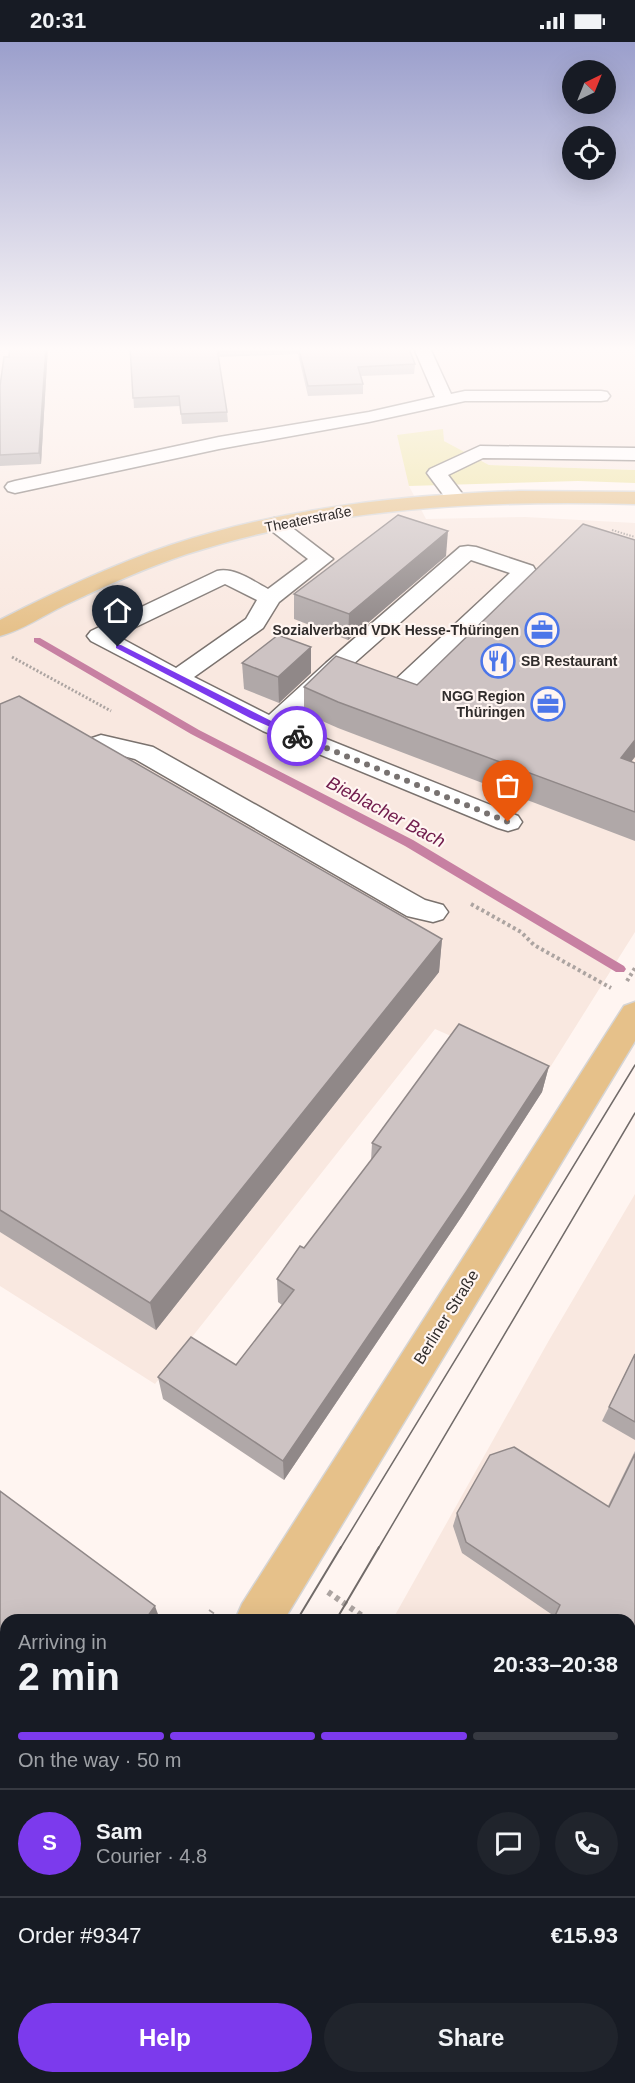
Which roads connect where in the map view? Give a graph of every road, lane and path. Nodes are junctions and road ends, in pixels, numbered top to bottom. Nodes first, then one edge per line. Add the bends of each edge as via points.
1 (229, 441) edge
2 (635, 454) edge
3 (15, 487) dead end
4 (635, 498) edge
5 (457, 500) junction
6 (275, 524) junction
7 (270, 598) junction
8 (0, 629) edge
9 (334, 668) junction
10 (177, 678) junction
11 (272, 726) junction
12 (101, 743) edge
13 (508, 822) dead end
14 (434, 912) dead end
15 (635, 1014) edge
16 (262, 1614) edge

1 - 3 street
2 - 5 street via 480,452 436,472
4 - 5 main road, Theaterstraße
5 - 6 main road, Theaterstraße via 364,508
6 - 7 street via 322,559
6 - 8 main road, Theaterstraße via 133,566
7 - 10 street via 255,623
7 - 10 street via 225,576 99,636
9 - 9 street via 398,690 525,571 468,552
9 - 11 street
10 - 11 street
11 - 13 street
12 - 14 street via 144,753 417,909
15 - 16 main road, Berliner Straße

